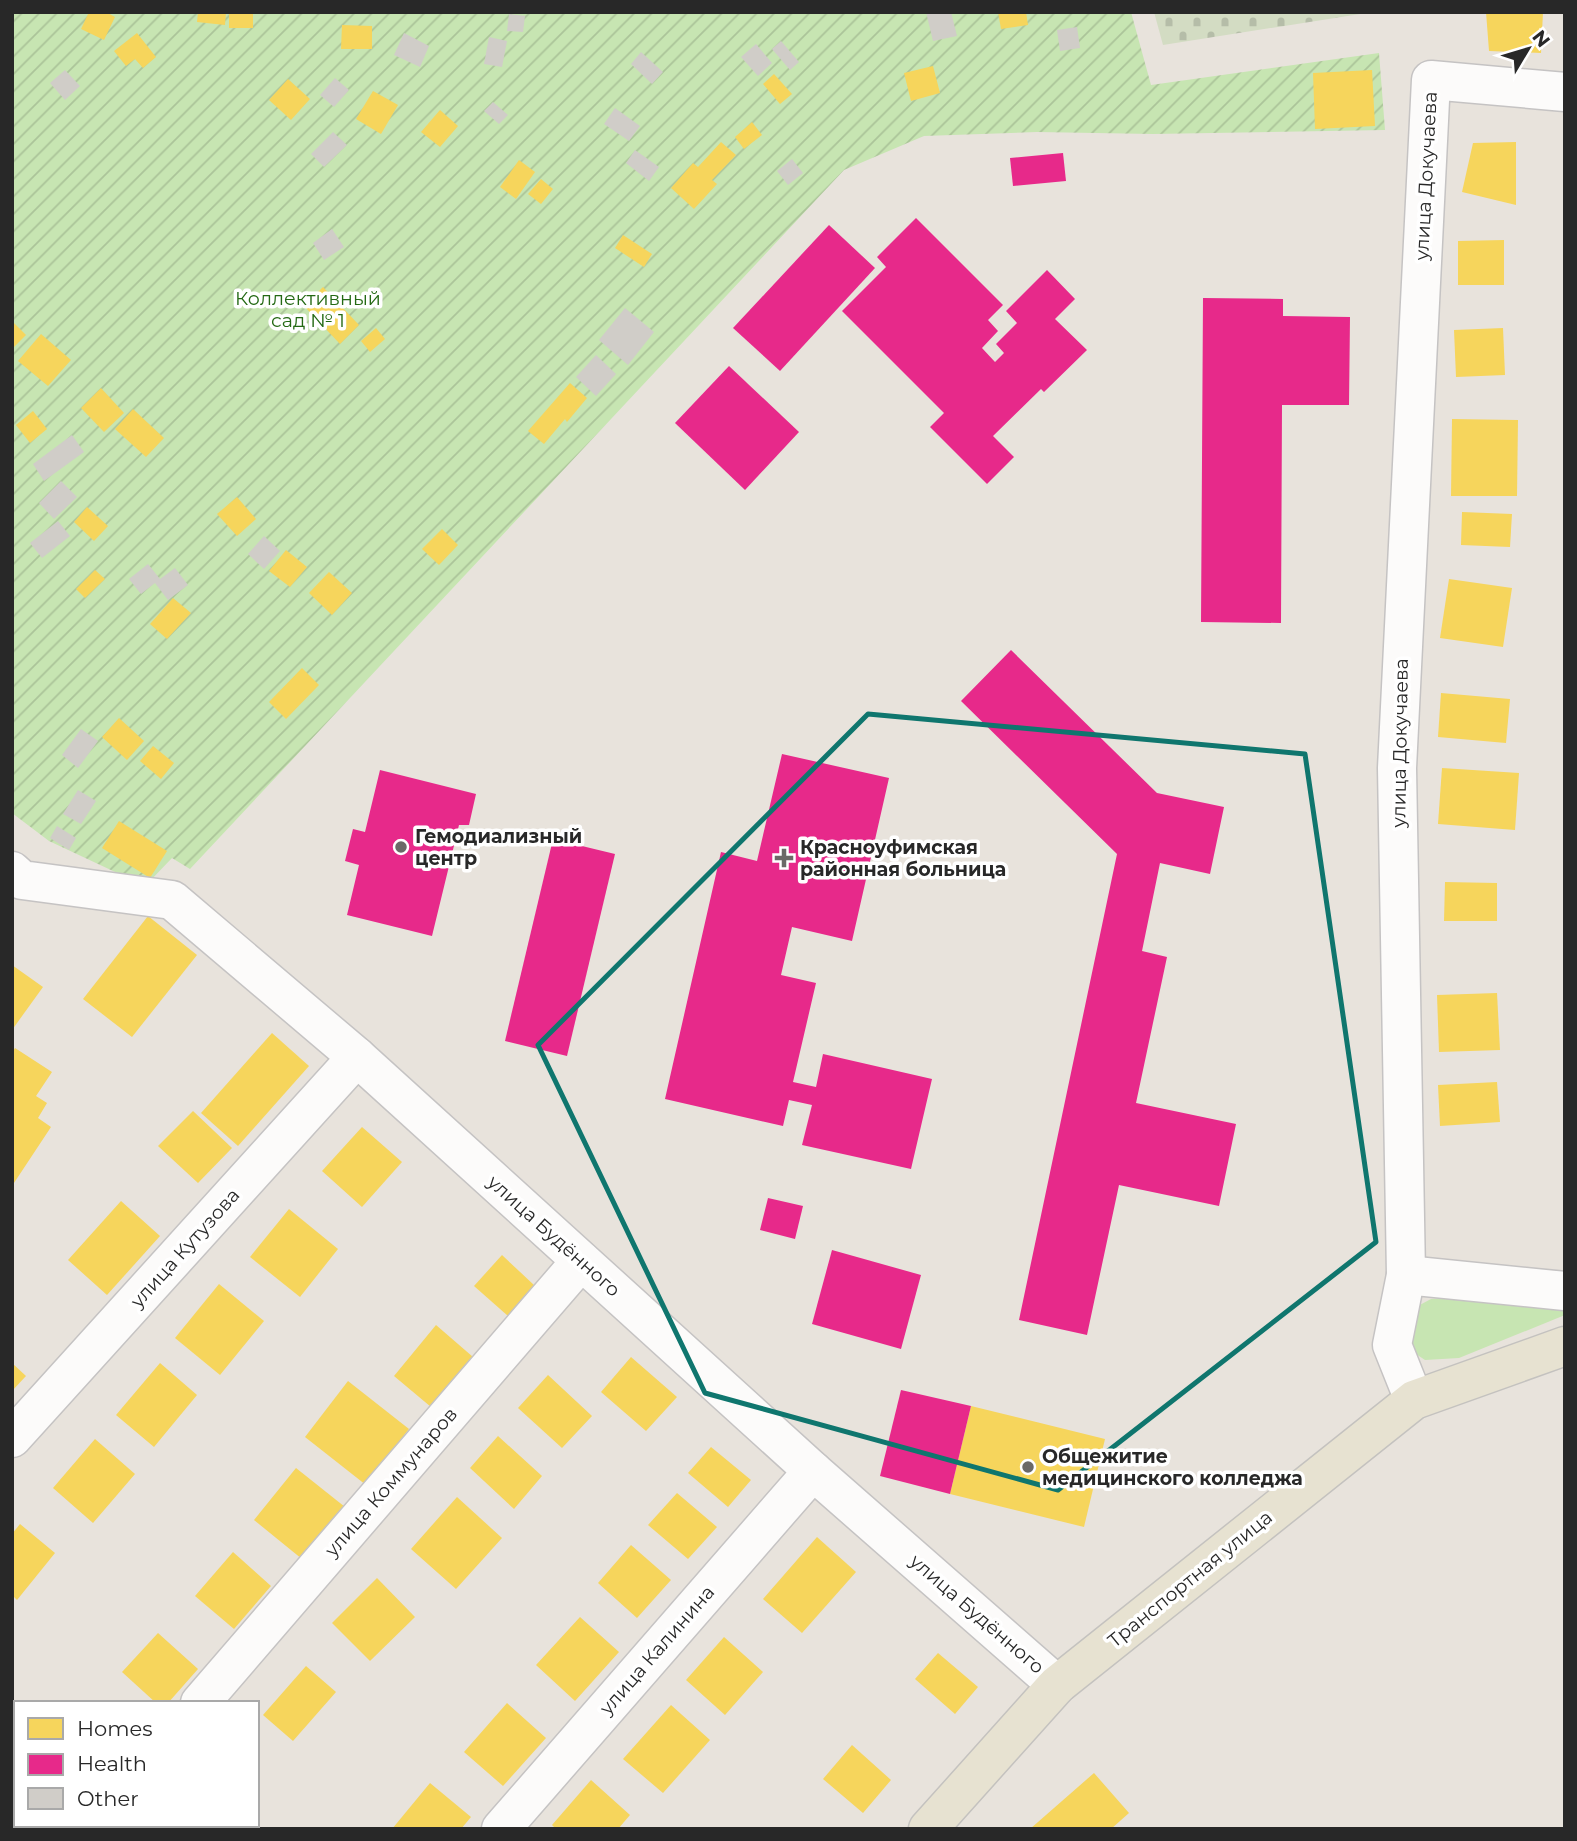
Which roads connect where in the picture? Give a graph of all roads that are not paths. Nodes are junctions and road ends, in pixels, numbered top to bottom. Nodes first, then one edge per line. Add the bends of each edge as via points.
1 (1565, 92) edge
2 (16, 881) edge
3 (357, 1057) junction
4 (581, 1261) junction
5 (1406, 1275) junction
6 (1565, 1291) edge
7 (1565, 1346) edge
8 (1414, 1400) junction
9 (12, 1438) edge
10 (813, 1471) junction
11 (1057, 1685) junction
12 (202, 1701) edge
13 (501, 1829) edge
14 (928, 1829) edge

1 - 5 street, улица Докучаева via 1431,80 1397,768
2 - 3 street, улица Будённого via 172,900
3 - 4 street, улица Будённого
3 - 9 street, улица Кутузова
4 - 10 street, улица Будённого
4 - 12 street, улица Коммунаров
5 - 6 street
5 - 8 street, улица Докучаева via 1392,1345
7 - 8 main road, Транспортная улица
8 - 11 main road, Транспортная улица
10 - 11 street, улица Будённого
10 - 13 street, улица Калинина
11 - 14 main road, Транспортная улица

